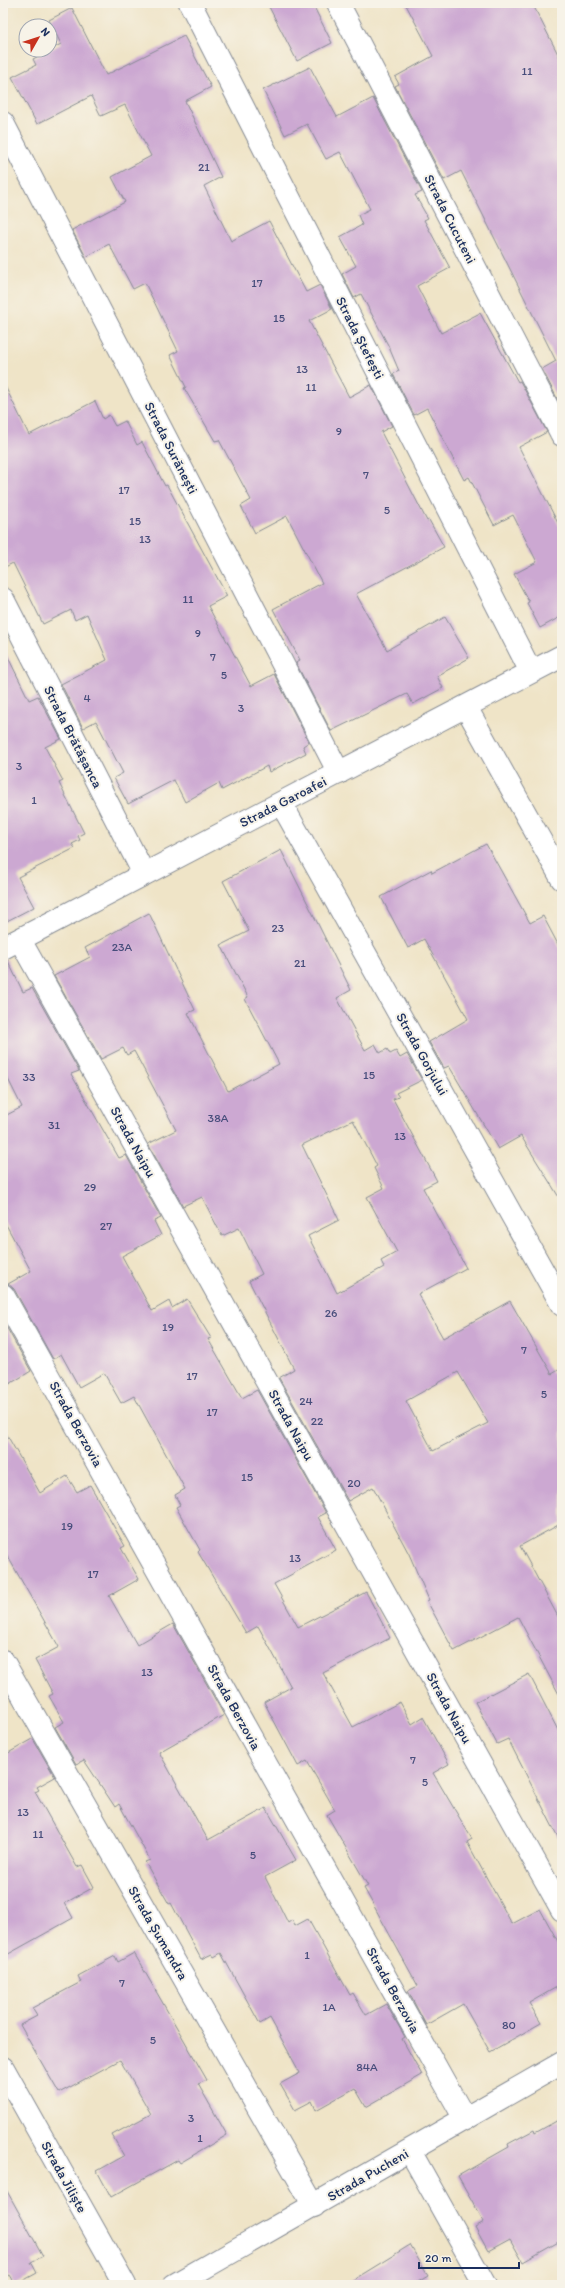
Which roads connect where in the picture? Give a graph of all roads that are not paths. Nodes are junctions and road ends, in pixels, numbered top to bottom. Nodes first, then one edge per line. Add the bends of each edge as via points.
1 (190, 3) edge
2 (338, 3) edge
3 (3, 123) edge
4 (562, 435) edge
5 (3, 599) edge
6 (562, 656) edge
7 (531, 672) junction
8 (466, 707) junction
9 (339, 773) junction
10 (282, 803) junction
11 (144, 874) junction
12 (562, 879) edge
13 (11, 944) edge
14 (3, 1295) edge
15 (562, 1305) edge
16 (3, 1661) edge
17 (562, 1910) edge
18 (562, 2063) edge
19 (3, 2068) edge
20 (465, 2119) junction
21 (410, 2151) junction
22 (314, 2206) junction
23 (124, 2285) edge
24 (174, 2285) edge
25 (485, 2285) edge

1 - 7 street, Strada Ștefești
2 - 4 street, Strada Cucuteni
3 - 9 street, Strada Surănești
5 - 11 street, Strada Brătășanca
6 - 7 street, Strada Garoafei
7 - 8 street, Strada Garoafei
8 - 9 street, Strada Garoafei
8 - 12 street
9 - 10 street, Strada Garoafei
10 - 11 street, Strada Garoafei
10 - 15 street, Strada Gorjului
11 - 13 street, Strada Garoafei
13 - 17 street, Strada Naipu
14 - 20 street, Strada Berzovia
16 - 22 street, Strada Șumandra
18 - 20 street, Strada Pucheni
19 - 23 street, Strada Jiliște
20 - 21 street, Strada Pucheni
21 - 22 street, Strada Pucheni
21 - 25 street
22 - 24 street, Strada Pucheni

